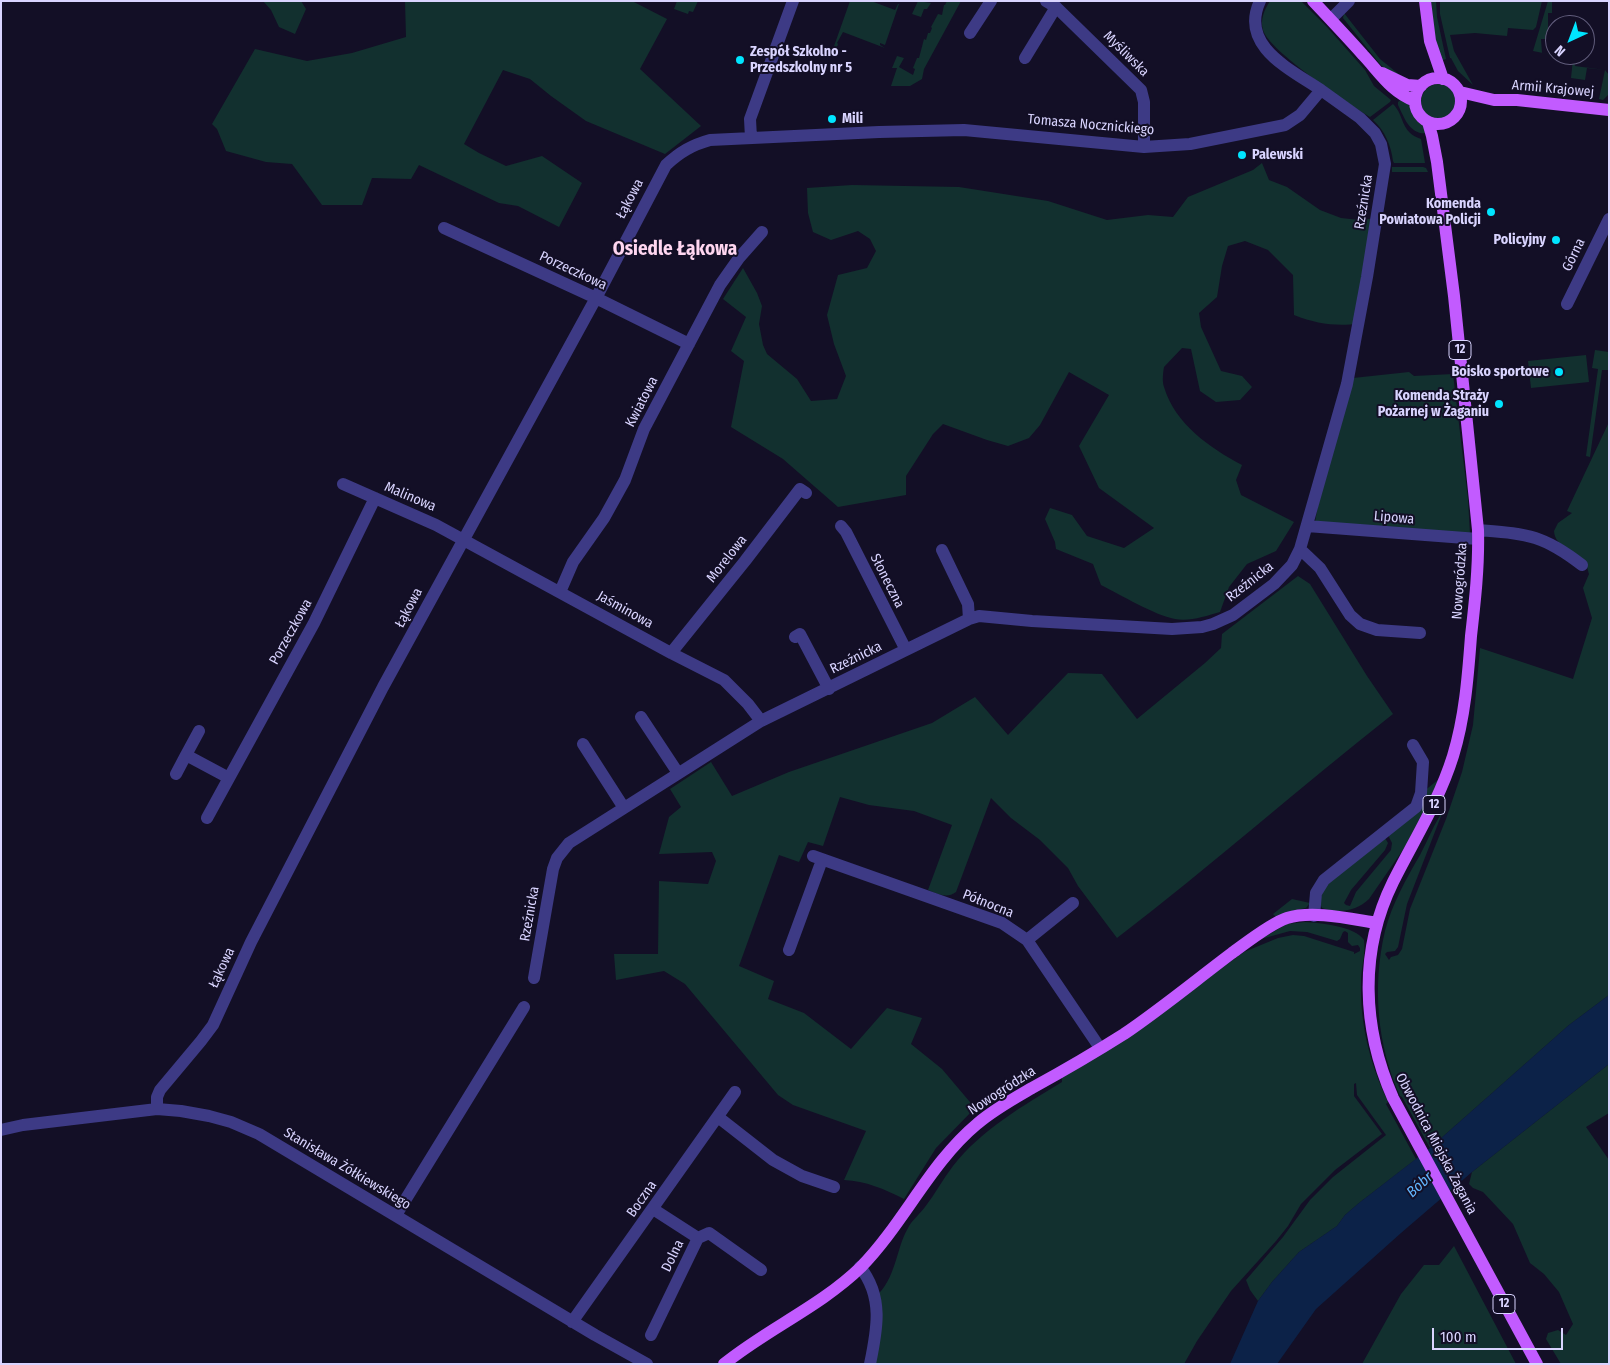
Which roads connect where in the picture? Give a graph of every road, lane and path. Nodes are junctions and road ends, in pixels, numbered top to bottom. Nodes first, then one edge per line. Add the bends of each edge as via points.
1 (793, 1) edge
2 (991, 1) edge
3 (1260, 1) edge
4 (1313, 1) edge
5 (1349, 1) edge
6 (1425, 1) edge
7 (1051, 4) edge
8 (1331, 19) junction
9 (970, 33) dead end
10 (1430, 41) junction
11 (1025, 58) dead end
12 (1378, 71) junction
13 (1443, 79) junction
14 (1425, 83) junction
15 (1321, 90) junction
16 (1460, 92) junction
17 (1494, 100) junction
18 (1415, 101) junction
19 (1609, 110) edge
20 (1459, 112) junction
21 (1428, 122) junction
22 (1448, 123) junction
23 (751, 138) junction
24 (710, 140) joint
25 (1144, 147) junction
26 (1437, 162) junction
27 (1609, 219) edge
28 (444, 228) dead end
29 (762, 232) dead end
30 (596, 298) junction
31 (1567, 304) dead end
32 (689, 344) junction
33 (343, 484) dead end
34 (806, 493) dead end
35 (375, 498) junction
36 (841, 526) dead end
37 (1307, 526) junction
38 (1478, 535) junction
39 (464, 539) junction
40 (1300, 549) junction
41 (942, 550) dead end
42 (1582, 565) dead end
43 (560, 592) junction
44 (969, 619) junction
45 (1420, 633) dead end
46 (795, 637) dead end
47 (906, 650) junction
48 (671, 653) junction
49 (828, 689) junction
50 (641, 717) dead end
51 (761, 721) junction
52 (199, 731) dead end
53 (583, 744) dead end
54 (1413, 745) dead end
55 (186, 755) junction
56 (678, 773) junction
57 (176, 774) dead end
58 (229, 778) junction
59 (624, 808) junction
60 (207, 818) dead end
61 (1073, 903) dead end
62 (1314, 916) junction
63 (1377, 923) junction
64 (1027, 940) junction
65 (789, 950) dead end
66 (534, 978) dead end
67 (524, 1007) dead end
68 (1100, 1048) junction
69 (735, 1092) dead end
70 (157, 1108) junction
71 (718, 1117) junction
72 (1, 1130) edge
73 (834, 1187) dead end
74 (653, 1209) junction
75 (396, 1215) junction
76 (698, 1238) junction
77 (860, 1267) junction
78 (760, 1270) dead end
79 (572, 1322) junction
80 (651, 1334) dead end
81 (647, 1364) edge
82 (724, 1364) edge
83 (870, 1364) edge
84 (1537, 1364) edge

1 - 23 street via 750,119
2 - 9 street
3 - 15 street via 1254,24 1263,46
4 - 8 main road
5 - 8 street
6 - 10 main road
7 - 11 street
7 - 25 street, Myśliwska via 1142,90
8 - 12 main road
10 - 13 main road
10 - 14 main road
12 - 14 main road via 1406,85
12 - 18 main road via 1393,89
13 - 14 main road
13 - 16 main road
14 - 18 main road via 1416,93
15 - 25 street, Tomasza Nocznickiego via 1300,115 1285,125 1190,144
15 - 37 street, Rzeźnicka via 1375,133 1385,164 1346,384
16 - 17 main road, Armii Krajowej
16 - 20 main road
17 - 19 main road, Armii Krajowej
17 - 20 main road, Armii Krajowej
18 - 21 main road, 12 via 1418,113
20 - 22 main road, 12
21 - 22 main road
21 - 26 main road, Nowogródzka / 12
22 - 26 main road, Nowogródzka / 12 via 1441,136
23 - 24 street, Tomasza Nocznickiego
23 - 25 street, Tomasza Nocznickiego via 964,130
24 - 30 street, Łąkowa via 691,146 666,165
26 - 38 main road, Nowogródzka / 12
27 - 31 street, Górna
28 - 30 street, Porzeczkowa
29 - 32 street, Kwiatowa via 720,285
30 - 32 street, Porzeczkowa
30 - 39 street, Łąkowa
32 - 43 street, Kwiatowa via 644,429 625,480 604,518 573,562
33 - 35 street, Malinowa
34 - 48 street, Morelowa via 800,489
35 - 39 street, Malinowa
35 - 58 street, Porzeczkowa via 314,623
36 - 47 street, Słoneczna
37 - 38 street, Lipowa
37 - 40 street, Rzeźnicka
38 - 42 street, Lipowa via 1510,532 1535,537 1556,546
38 - 63 main road, Nowogródzka / 12 via 1469,661 1458,740 1433,807 1392,884
39 - 43 street, Jaśminowa
39 - 70 street, Łąkowa via 280,886 212,1025 160,1090
40 - 44 street, Rzeźnicka via 1292,566 1274,584 1232,615 1202,627 1172,629 979,616
40 - 45 street via 1320,568 1350,615 1360,624 1376,630
41 - 44 street via 968,604
43 - 48 street, Jaśminowa
44 - 47 street, Rzeźnicka
46 - 49 street via 800,634
47 - 49 street, Rzeźnicka
48 - 51 street, Jaśminowa via 724,680
49 - 51 street, Rzeźnicka
50 - 56 street
51 - 56 street, Rzeźnicka
52 - 55 street
53 - 59 street
54 - 62 street via 1423,762 1420,798 1416,807 1324,880 1316,893
55 - 57 street
55 - 58 street
56 - 59 street, Rzeźnicka
58 - 60 street, Porzeczkowa
59 - 66 street, Rzeźnicka via 576,837 557,858
61 - 64 street
62 - 63 main road, Nowogródzka
62 - 68 main road, Nowogródzka via 1282,920
63 - 84 main road, Obwodnica Miejska Żagania / 12 via 1368,968 1369,1005 1382,1073
64 - 65 street, Północna via 1002,923 818,858
64 - 68 street, Północna
67 - 75 street
68 - 77 main road, Nowogródzka via 977,1124 940,1165 887,1238
69 - 71 street, Boczna
70 - 72 street, Stanisława Żółkiewskiego
70 - 75 street, Stanisława Żółkiewskiego via 209,1116 258,1134
71 - 73 street via 773,1160 802,1176
71 - 74 street, Boczna
74 - 76 street, Dolna
74 - 79 street, Boczna
75 - 79 street, Stanisława Żółkiewskiego
76 - 78 street via 709,1233
76 - 80 street, Dolna
77 - 82 main road, Nowogródzka via 835,1290 743,1348
77 - 83 street via 873,1290 877,1311
79 - 81 street, Stanisława Żółkiewskiego

